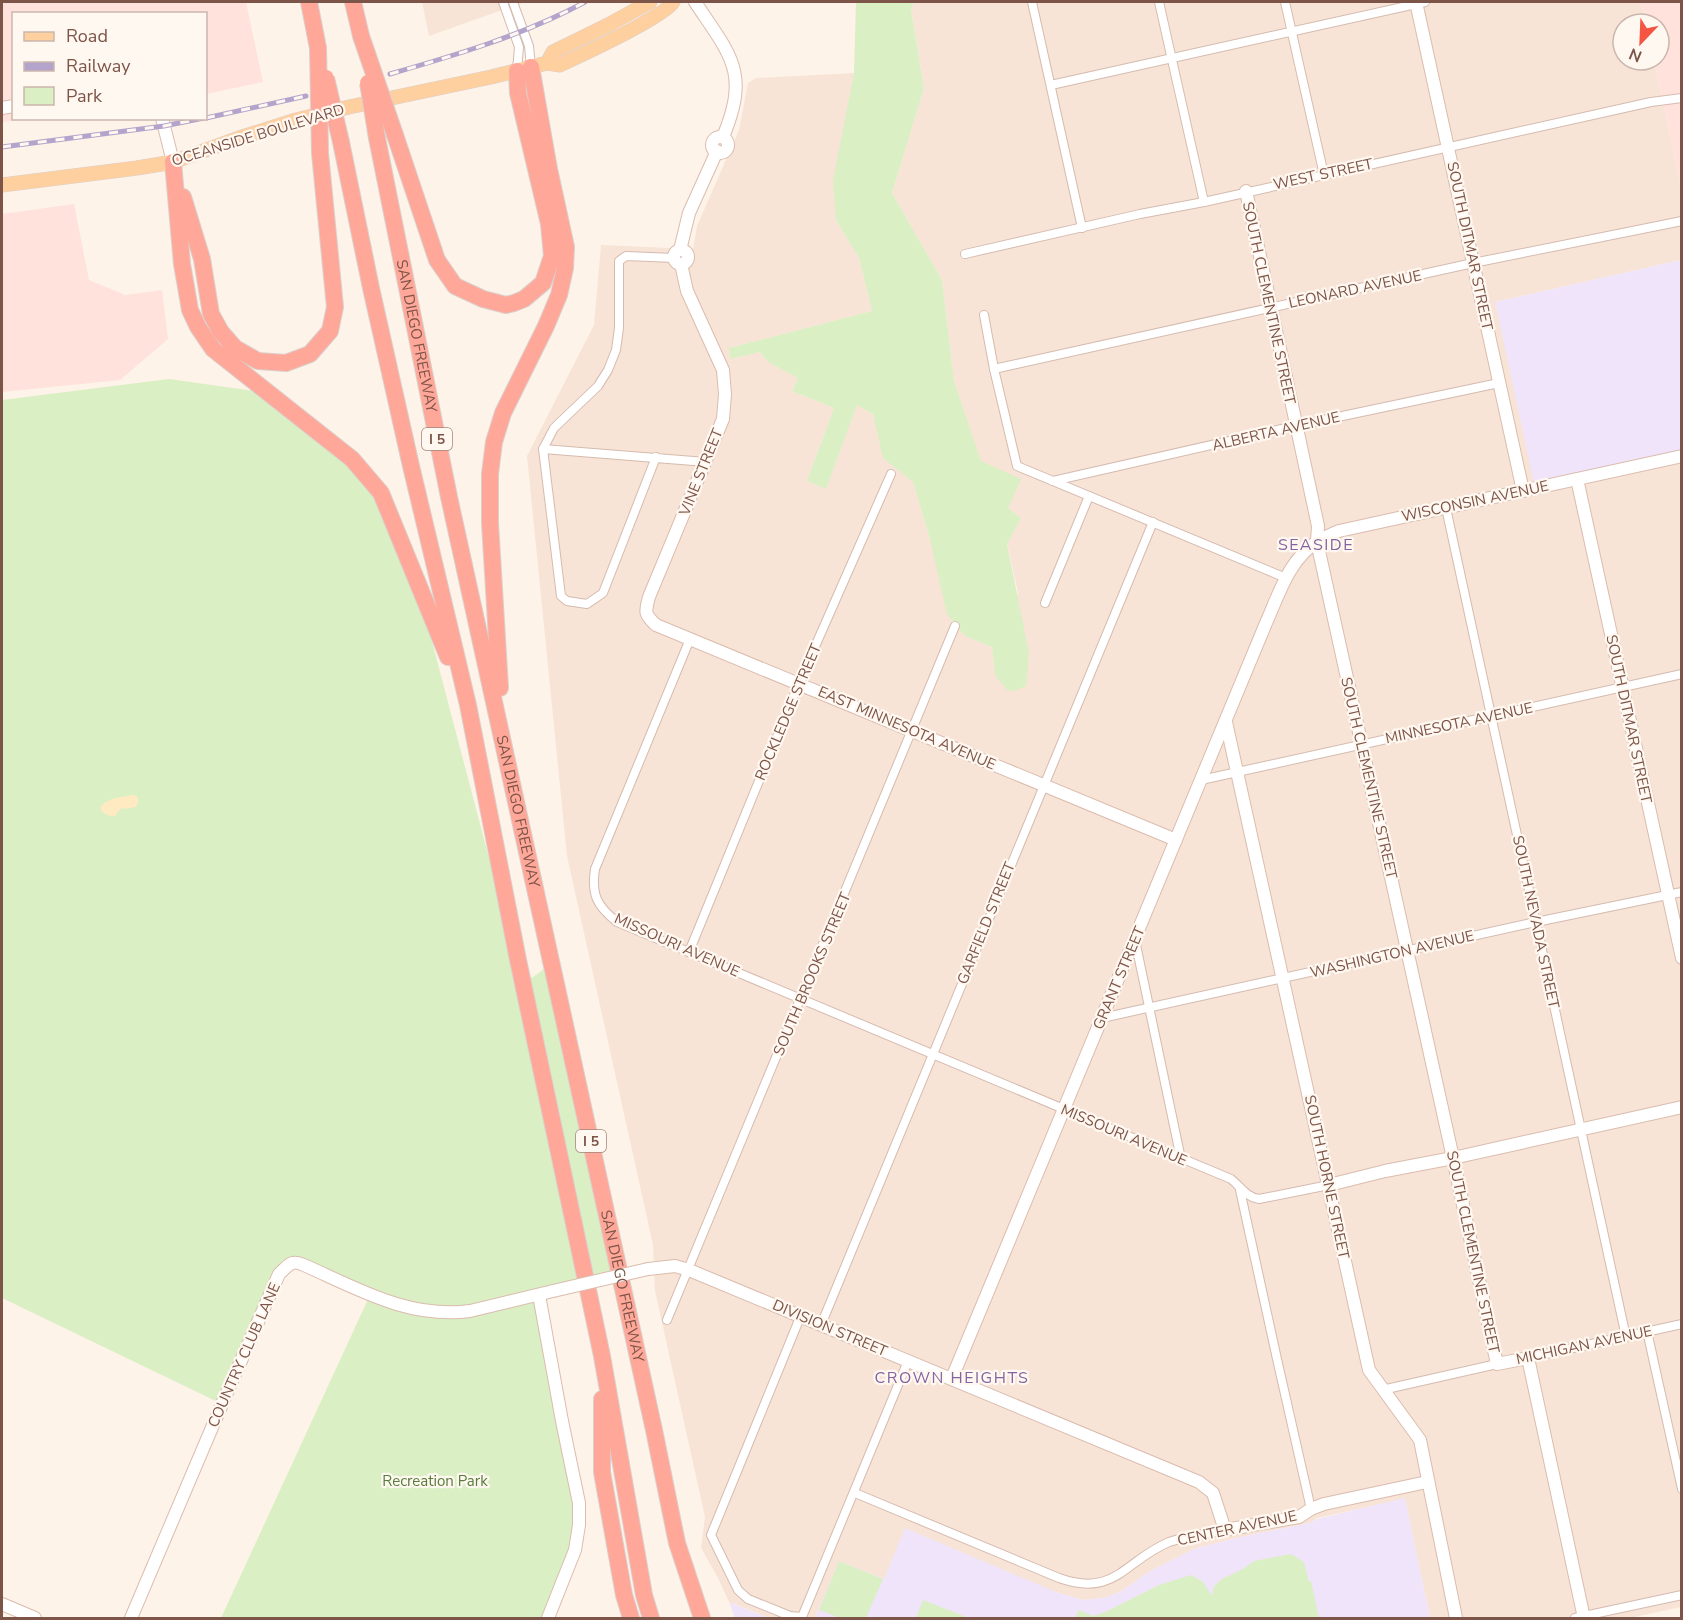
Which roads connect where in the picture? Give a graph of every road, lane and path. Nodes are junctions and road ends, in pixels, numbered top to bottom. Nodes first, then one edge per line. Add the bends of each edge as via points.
1 (309, 2) edge
2 (353, 2) edge
3 (503, 2) edge
4 (513, 2) edge
5 (650, 2) edge
6 (673, 2) edge
7 (695, 2) edge
8 (1032, 2) edge
9 (1159, 2) edge
10 (1285, 2) edge
11 (1419, 2) edge
12 (1292, 31) junction
13 (361, 36) junction
14 (318, 48) junction
15 (1171, 57) junction
16 (532, 67) junction
17 (1051, 85) junction
18 (1682, 98) edge
19 (162, 120) edge
20 (1448, 148) junction
21 (172, 162) junction
22 (1323, 175) junction
23 (2, 185) edge
24 (1246, 191) junction
25 (1204, 202) junction
26 (1682, 221) edge
27 (1082, 228) junction
28 (965, 254) dead end
29 (679, 257) junction
30 (1473, 263) junction
31 (1272, 308) junction
32 (984, 315) dead end
33 (994, 369) junction
34 (1500, 382) junction
35 (1295, 426) junction
36 (543, 449) junction
37 (1682, 456) edge
38 (656, 457) junction
39 (706, 462) junction
40 (891, 474) dead end
41 (1577, 479) junction
42 (1053, 481) junction
43 (1523, 491) junction
44 (1089, 496) junction
45 (1446, 508) junction
46 (1153, 522) junction
47 (1317, 542) junction
48 (1286, 578) junction
49 (1045, 603) dead end
50 (645, 610) joint
51 (955, 626) dead end
52 (690, 639) junction
53 (1682, 674) edge
54 (799, 683) junction
55 (1622, 687) junction
56 (468, 705) junction
57 (1491, 716) junction
58 (1226, 722) junction
59 (913, 731) junction
60 (503, 740) junction
61 (1361, 745) junction
62 (1237, 772) junction
63 (1201, 780) junction
64 (1043, 784) junction
65 (1176, 840) junction
66 (1682, 892) edge
67 (1668, 896) junction
68 (1536, 922) junction
69 (1135, 940) junction
70 (1407, 950) junction
71 (689, 952) junction
72 (1682, 958) edge
73 (1282, 978) junction
74 (801, 999) junction
75 (1149, 1007) junction
76 (1102, 1018) junction
77 (932, 1054) junction
78 (1682, 1107) edge
79 (1063, 1109) junction
80 (1581, 1129) junction
81 (1453, 1158) junction
82 (1181, 1159) junction
83 (1239, 1185) junction
84 (1329, 1185) junction
85 (689, 1270) junction
86 (603, 1279) joint
87 (539, 1295) junction
88 (801, 1316) junction
89 (667, 1320) dead end
90 (821, 1324) junction
91 (1682, 1324) edge
92 (1647, 1331) junction
93 (1626, 1337) junction
94 (603, 1356) junction
95 (1528, 1358) junction
96 (908, 1361) junction
97 (1497, 1364) junction
98 (952, 1378) junction
99 (1382, 1390) junction
100 (1427, 1482) junction
101 (1682, 1489) edge
102 (855, 1493) junction
103 (1311, 1509) junction
104 (1224, 1530) junction
105 (692, 1590) junction
106 (1682, 1595) edge
107 (2, 1604) edge
108 (802, 1617) edge
109 (35, 1618) edge
110 (131, 1618) edge
111 (548, 1618) edge
112 (631, 1618) edge
113 (651, 1618) edge
114 (702, 1618) edge
115 (707, 1618) edge
116 (1456, 1618) edge
117 (1581, 1618) edge

1 - 14 highway, SAN DIEGO FREEWAY / I 5
2 - 13 highway, SAN DIEGO FREEWAY / I 5
3 - 16 street via 519,47
4 - 16 street via 529,46
5 - 16 main road, OCEANSIDE BOULEVARD via 553,52
6 - 16 main road, OCEANSIDE BOULEVARD via 560,65
7 - 29 street, VINE STREET via 727,49 736,75 736,98 723,137 713,142 717,152 689,213
8 - 17 street
9 - 15 street
10 - 12 street
11 - 12 street
11 - 20 street, SOUTH DITMAR STREET
12 - 15 street
12 - 22 street
13 - 16 highway, bridge via 437,260 455,286 506,305 525,299 543,283 552,256 549,224 518,93
13 - 60 highway, SAN DIEGO FREEWAY / I 5, bridge via 377,138 449,497
14 - 21 highway, bridge via 320,153 335,307 330,332 310,354 286,363 258,361 235,348 221,332 212,314 202,260
14 - 56 highway, SAN DIEGO FREEWAY / I 5, bridge
15 - 17 street
15 - 25 street
16 - 21 main road, OCEANSIDE BOULEVARD via 297,120
16 - 60 highway via 566,247 559,295 503,413 494,442 490,523
17 - 27 street
18 - 20 street, WEST STREET
19 - 21 street
20 - 22 street, WEST STREET
20 - 30 street, SOUTH DITMAR STREET
21 - 23 main road, OCEANSIDE BOULEVARD
21 - 56 highway via 182,264 190,310 198,327 213,349 352,459 381,493
22 - 24 street, WEST STREET
24 - 25 street, WEST STREET
24 - 31 street, SOUTH CLEMENTINE STREET
25 - 27 street, WEST STREET
26 - 30 street, LEONARD AVENUE
27 - 28 street, WEST STREET
29 - 36 street via 626,256 619,261 619,328 608,370 592,393 554,428
29 - 39 street, VINE STREET via 687,291 723,370 723,418
30 - 31 street, LEONARD AVENUE
30 - 34 street, SOUTH DITMAR STREET
31 - 33 street, LEONARD AVENUE
31 - 35 street, SOUTH CLEMENTINE STREET
32 - 33 street
33 - 42 street via 1017,466
34 - 35 street, ALBERTA AVENUE
34 - 43 street, SOUTH DITMAR STREET
35 - 42 street, ALBERTA AVENUE
35 - 47 street, SOUTH CLEMENTINE STREET via 1318,526
36 - 38 street
36 - 38 street via 561,596 567,601 587,604 603,593
37 - 41 street, WISCONSIN AVENUE
38 - 39 street
39 - 50 street, VINE STREET
40 - 54 street, ROCKLEDGE STREET
41 - 43 street, WISCONSIN AVENUE
41 - 55 street, SOUTH DITMAR STREET
42 - 44 street
43 - 45 street, WISCONSIN AVENUE
44 - 46 street
44 - 49 street
45 - 47 street, WISCONSIN AVENUE via 1339,531
45 - 57 street, SOUTH NEVADA STREET
46 - 48 street
46 - 64 street, GARFIELD STREET
47 - 48 street, WISCONSIN AVENUE via 1297,559
47 - 61 street, SOUTH CLEMENTINE STREET
48 - 58 street, GRANT STREET
50 - 52 street, EAST MINNESOTA AVENUE via 656,625
51 - 59 street, SOUTH BROOKS STREET
52 - 54 street, EAST MINNESOTA AVENUE
52 - 71 street, MISSOURI AVENUE via 593,882 595,897 605,913 617,922
53 - 55 street, MINNESOTA AVENUE
54 - 59 street, EAST MINNESOTA AVENUE
54 - 71 street, ROCKLEDGE STREET
55 - 57 street, MINNESOTA AVENUE
55 - 67 street, SOUTH DITMAR STREET
56 - 94 highway, SAN DIEGO FREEWAY / I 5 via 520,972
57 - 61 street, MINNESOTA AVENUE
57 - 68 street, SOUTH NEVADA STREET
58 - 62 street, SOUTH HORNE STREET
58 - 63 street, GRANT STREET
59 - 64 street, EAST MINNESOTA AVENUE
59 - 74 street, SOUTH BROOKS STREET
60 - 105 highway, SAN DIEGO FREEWAY / I 5 via 676,1544
61 - 62 street, MINNESOTA AVENUE
61 - 70 street, SOUTH CLEMENTINE STREET
62 - 63 street, MINNESOTA AVENUE
62 - 73 street, SOUTH HORNE STREET
63 - 65 street, GRANT STREET
64 - 65 street, EAST MINNESOTA AVENUE
64 - 77 street, GARFIELD STREET
65 - 69 street, GRANT STREET
66 - 67 street, WASHINGTON AVENUE
67 - 68 street, WASHINGTON AVENUE
67 - 72 street, SOUTH DITMAR STREET
68 - 70 street, WASHINGTON AVENUE
68 - 80 street, SOUTH NEVADA STREET
69 - 75 street
69 - 76 street, GRANT STREET
70 - 73 street, WASHINGTON AVENUE
70 - 81 street, SOUTH CLEMENTINE STREET
71 - 74 street, MISSOURI AVENUE
73 - 75 street, WASHINGTON AVENUE
73 - 84 street, SOUTH HORNE STREET
74 - 77 street, MISSOURI AVENUE
74 - 85 street, SOUTH BROOKS STREET
75 - 76 street, WASHINGTON AVENUE
75 - 82 street
76 - 79 street, GRANT STREET
77 - 79 street, MISSOURI AVENUE
77 - 90 street, GARFIELD STREET
78 - 80 street, MISSOURI AVENUE
79 - 82 street, MISSOURI AVENUE
79 - 98 street, GRANT STREET
80 - 81 street, MISSOURI AVENUE
80 - 93 street, SOUTH NEVADA STREET
81 - 84 street, MISSOURI AVENUE
81 - 97 street, SOUTH CLEMENTINE STREET
82 - 83 street, MISSOURI AVENUE
83 - 84 street, MISSOURI AVENUE via 1259,1199
83 - 103 street
84 - 99 street, SOUTH HORNE STREET via 1369,1370
85 - 86 street, DIVISION STREET, bridge via 675,1266
85 - 88 street, DIVISION STREET
85 - 89 street, SOUTH BROOKS STREET
86 - 87 street, COUNTRY CLUB LANE, bridge
87 - 110 street, COUNTRY CLUB LANE via 470,1311 428,1312 387,1302 293,1262 279,1274
87 - 111 street via 579,1503 573,1557
88 - 90 street, DIVISION STREET
88 - 108 street via 711,1535 738,1590 748,1599
90 - 96 street, DIVISION STREET
91 - 92 street, MICHIGAN AVENUE
92 - 93 street, MICHIGAN AVENUE
92 - 101 street
93 - 95 street, MICHIGAN AVENUE
94 - 112 highway via 602,1472
94 - 113 highway, SAN DIEGO FREEWAY / I 5
95 - 97 street, MICHIGAN AVENUE
95 - 117 street
96 - 98 street, DIVISION STREET
96 - 102 street
97 - 99 street, MICHIGAN AVENUE
98 - 104 street, DIVISION STREET via 1199,1482 1213,1493
99 - 100 street, SOUTH HORNE STREET via 1420,1440
100 - 103 street, CENTER AVENUE
100 - 116 street, SOUTH HORNE STREET
102 - 104 street, CENTER AVENUE via 1079,1584 1110,1580 1171,1542
102 - 108 street
103 - 104 street, CENTER AVENUE via 1299,1517
105 - 114 highway, SAN DIEGO FREEWAY / I 5
105 - 115 highway
106 - 117 street
107 - 109 street

